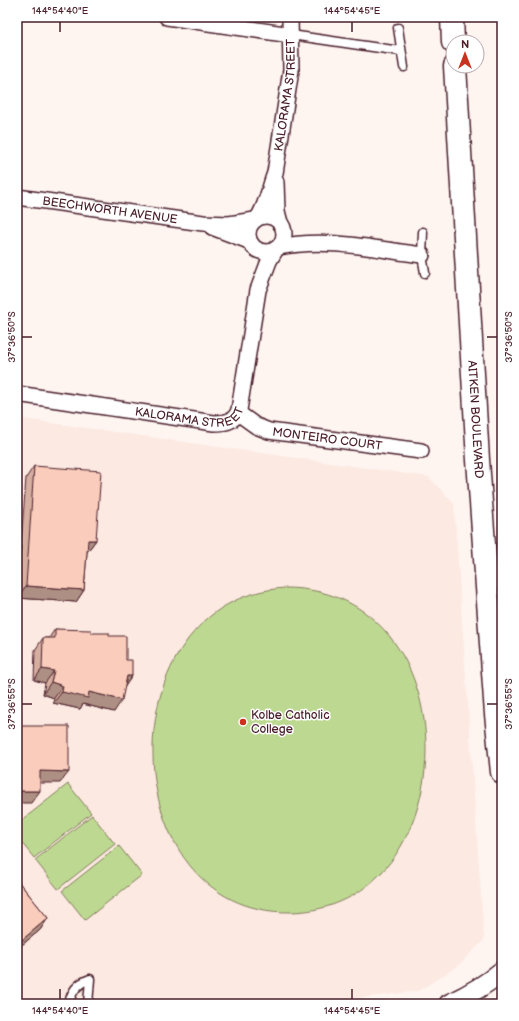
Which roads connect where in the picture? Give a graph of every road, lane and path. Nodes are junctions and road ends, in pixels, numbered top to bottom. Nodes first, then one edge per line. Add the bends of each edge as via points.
1 (167, 17) edge
2 (290, 17) edge
3 (452, 17) edge
4 (398, 28) dead end
5 (453, 34) edge
6 (291, 35) junction
7 (400, 50) junction
8 (404, 68) dead end
9 (455, 74) edge
10 (275, 173) junction
11 (17, 197) edge
12 (256, 219) junction
13 (204, 223) junction
14 (281, 224) junction
15 (423, 232) dead end
16 (250, 242) junction
17 (323, 242) junction
18 (277, 248) junction
19 (422, 255) junction
20 (425, 273) dead end
21 (258, 290) junction
22 (17, 394) edge
23 (238, 413) junction
24 (421, 451) dead end
25 (490, 628) junction
26 (500, 658) dead end
27 (502, 772) edge
28 (502, 971) edge
29 (69, 1004) edge
30 (88, 1004) edge
31 (449, 1004) edge

1 - 6 street
2 - 6 street, KALORAMA STREET
3 - 5 main road
4 - 7 lane
6 - 7 lane
6 - 10 street, KALORAMA STREET via 291,70
7 - 8 lane
9 - 25 main road, AITKEN BOULEVARD
10 - 12 street, KALORAMA STREET via 268,198
10 - 14 street, KALORAMA STREET via 277,211
11 - 13 street, BEECHWORTH AVENUE
12 - 13 street, BEECHWORTH AVENUE via 229,224
12 - 14 street via 270,216
12 - 16 street via 249,229
13 - 16 street, BEECHWORTH AVENUE
14 - 17 street
14 - 18 street via 284,237
15 - 19 lane
16 - 18 street via 259,251
16 - 21 street, KALORAMA STREET via 257,267
17 - 18 street via 303,242
17 - 19 street
18 - 21 street, KALORAMA STREET
19 - 20 lane
21 - 23 street, KALORAMA STREET
22 - 23 street, KALORAMA STREET via 214,423 225,423
23 - 24 street, MONTEIRO COURT via 256,426 269,431
25 - 26 lane
25 - 27 main road, AITKEN BOULEVARD
28 - 31 street
29 - 30 lane via 77,986 90,980

